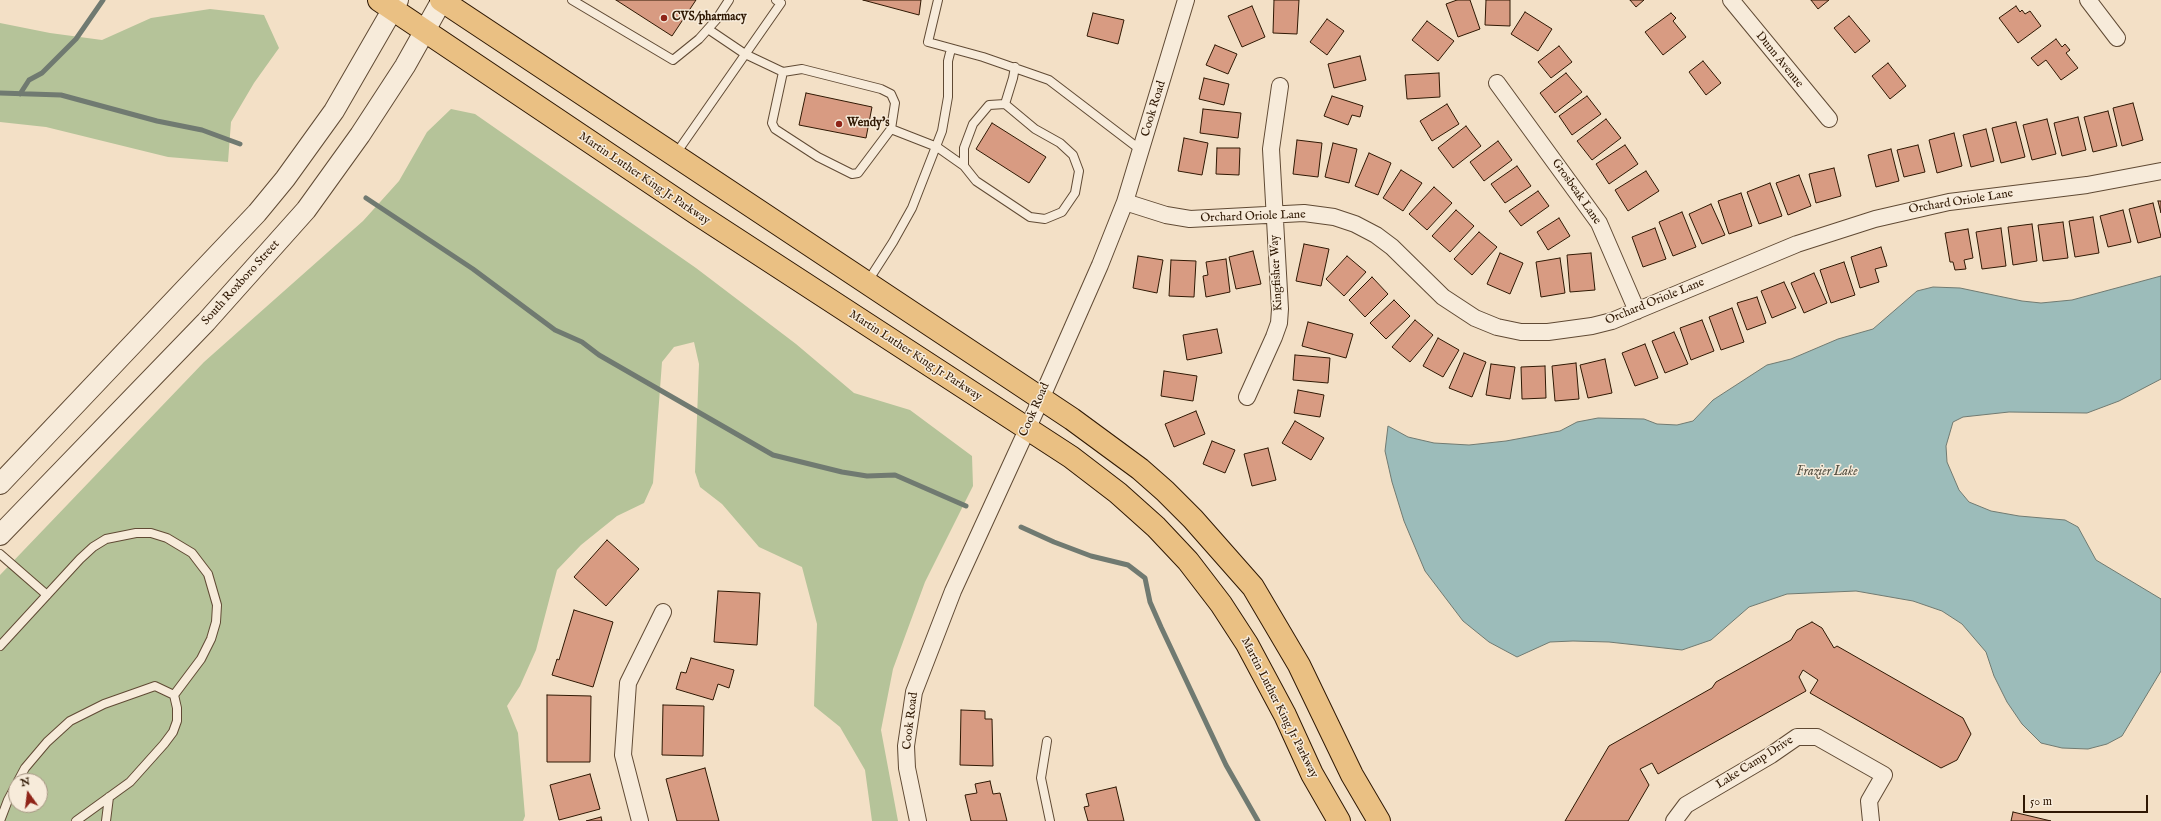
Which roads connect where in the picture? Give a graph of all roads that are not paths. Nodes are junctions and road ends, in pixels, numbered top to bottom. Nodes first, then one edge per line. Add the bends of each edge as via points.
1 (441, 0) edge
2 (572, 0) edge
3 (729, 0) edge
4 (776, 0) edge
5 (938, 0) edge
6 (1186, 0) edge
7 (1731, 0) edge
8 (2088, 0) edge
9 (390, 3) edge
10 (708, 29) junction
11 (425, 32) junction
12 (2117, 38) dead end
13 (951, 49) junction
14 (746, 54) junction
15 (1015, 67) junction
16 (783, 72) junction
17 (1497, 83) dead end
18 (1280, 86) dead end
19 (1005, 104) junction
20 (1829, 119) dead end
21 (891, 129) junction
22 (937, 147) junction
23 (1142, 151) junction
24 (675, 156) junction
25 (964, 166) junction
26 (2161, 171) edge
27 (1125, 202) junction
28 (1274, 214) junction
29 (867, 283) junction
30 (1637, 311) junction
31 (1247, 397) dead end
32 (1041, 399) junction
33 (1027, 430) junction
34 (0, 484) edge
35 (0, 535) edge
36 (0, 554) edge
37 (47, 595) junction
38 (663, 612) dead end
39 (0, 646) edge
40 (174, 695) junction
41 (1046, 741) dead end
42 (23, 773) edge
43 (109, 797) junction
44 (8, 800) edge
45 (0, 821) edge
46 (76, 821) edge
47 (106, 821) edge
48 (640, 821) edge
49 (918, 821) edge
50 (1050, 821) edge
51 (1339, 821) edge
52 (1379, 821) edge
53 (1674, 821) edge
54 (1871, 821) edge

1 - 11 street, South Roxboro Street
1 - 24 main road
2 - 10 lane via 673,60
3 - 10 lane
4 - 14 lane via 780,3
5 - 13 lane via 928,42
6 - 23 street, Cook Road
7 - 20 street, Dunn Avenue
8 - 12 street
9 - 11 main road, Martin Luther King Jr Parkway
9 - 34 street via 334,111 285,179 257,213
10 - 14 lane
11 - 33 main road, Martin Luther King Jr Parkway
11 - 35 street, South Roxboro Street via 360,135 306,210 206,322
13 - 15 lane
13 - 22 lane via 948,61 948,97
14 - 16 lane
14 - 24 lane
15 - 19 lane
15 - 23 lane via 1049,80
16 - 21 lane via 802,69 891,94 895,103
16 - 21 lane via 772,123 775,129 818,157 852,174 858,173
17 - 30 street, Grosbeak Lane via 1599,222
18 - 28 street, Kingfisher Way via 1270,149
19 - 25 lane via 989,105 973,124 964,148
19 - 25 lane via 1035,129 1060,143 1073,156 1079,171 1075,193 1062,212 1045,219 1030,217 976,181
21 - 22 lane
22 - 25 lane
22 - 29 lane via 912,208
23 - 27 street, Cook Road
24 - 29 main road
26 - 30 street, Orchard Oriole Lane via 2087,185 1949,202 1874,219 1796,244
27 - 28 street, Orchard Oriole Lane via 1166,215 1190,219
27 - 32 street, Cook Road
28 - 30 street, Orchard Oriole Lane via 1304,213 1334,217 1362,228 1392,247 1455,306 1497,327 1521,332 1548,332 1592,326
28 - 31 street, Kingfisher Way via 1279,323
29 - 32 main road
32 - 33 street, Cook Road
32 - 52 main road via 1102,440 1165,491 1203,530 1252,588 1299,665 1352,775
33 - 49 street, Cook Road via 952,591 914,692 906,746 907,768
33 - 51 main road, Martin Luther King Jr Parkway via 1071,457 1118,493 1156,526 1188,561 1247,644 1312,774
36 - 37 lane
37 - 39 lane
37 - 40 lane via 93,547 116,536 151,533 167,538 192,553 208,574 213,588 217,605 216,622 201,658
38 - 48 street via 628,683 623,755
40 - 42 lane via 155,686 104,704 70,721 47,742
40 - 43 lane via 177,721 173,732 130,782
41 - 50 lane via 1041,778
43 - 46 lane
43 - 47 lane
44 - 45 lane
53 - 54 street, Lake Camp Drive via 1686,805 1797,737 1817,737 1884,775 1869,801

